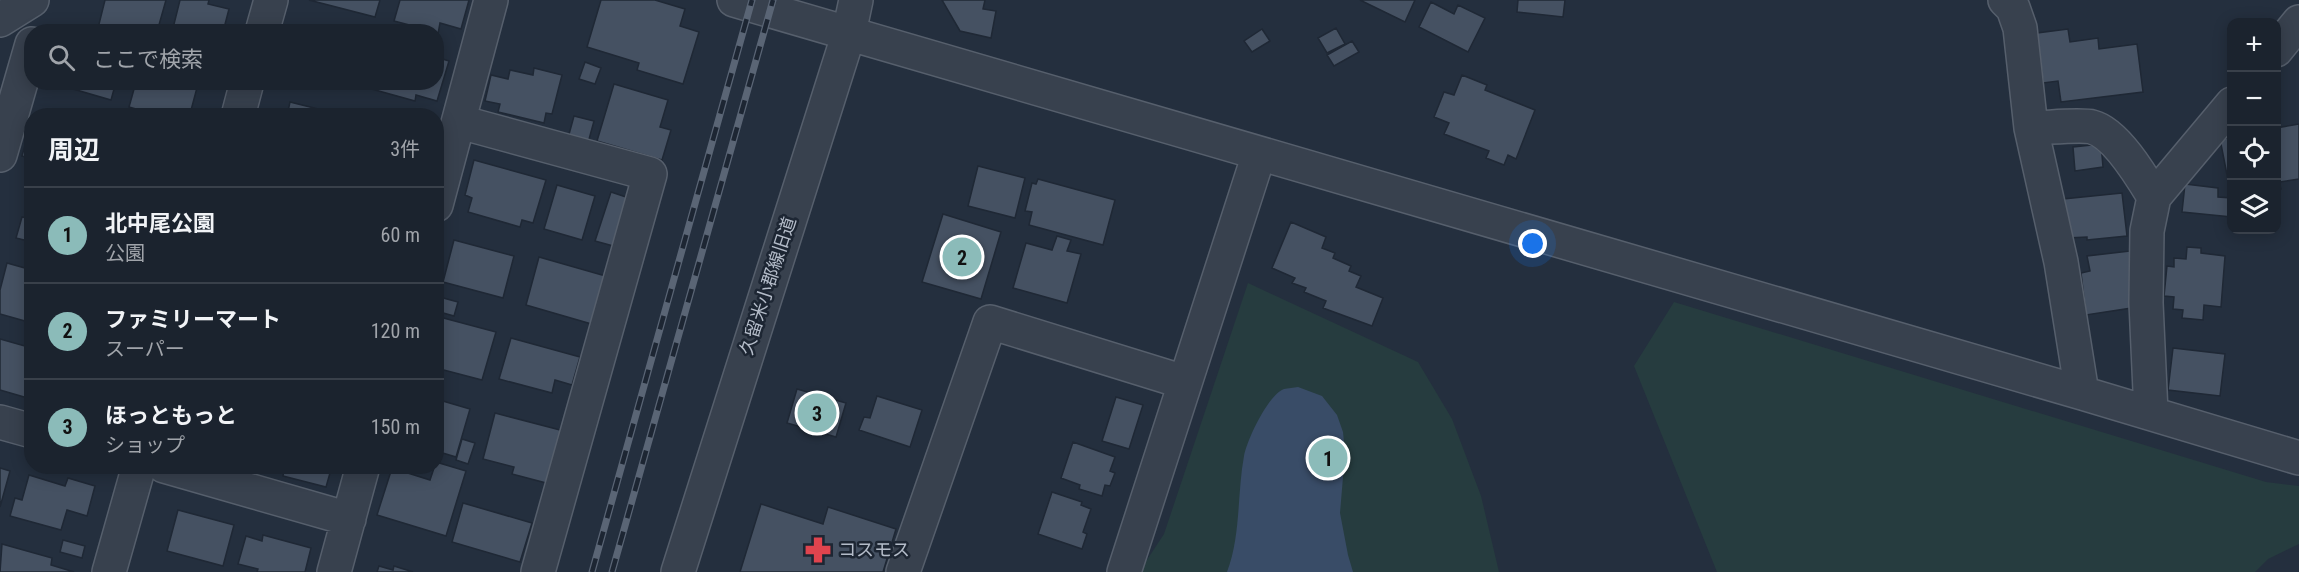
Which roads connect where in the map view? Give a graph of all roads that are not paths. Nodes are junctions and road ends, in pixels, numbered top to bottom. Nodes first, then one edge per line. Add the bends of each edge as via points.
1 (32, 0) edge
2 (44, 0) edge
3 (271, 0) edge
4 (491, 0) edge
5 (734, 0) edge
6 (856, 0) edge
7 (2005, 0) edge
8 (0, 20) edge
9 (2299, 22) edge
10 (37, 24) edge
11 (264, 24) edge
12 (849, 33) junction
13 (2281, 45) edge
14 (24, 72) edge
15 (245, 90) edge
16 (240, 108) edge
17 (2227, 110) edge
18 (460, 122) junction
19 (2031, 128) junction
20 (1259, 154) junction
21 (0, 155) edge
22 (444, 177) edge
23 (2154, 197) junction
24 (1184, 382) junction
25 (2082, 393) junction
26 (2151, 414) junction
27 (0, 422) edge
28 (24, 429) edge
29 (2299, 458) edge
30 (137, 474) edge
31 (192, 474) edge
32 (361, 474) edge
33 (349, 519) junction
34 (109, 572) edge
35 (334, 572) edge
36 (538, 572) edge
37 (678, 572) edge
38 (903, 572) edge
39 (1124, 572) edge

1 - 8 street
2 - 10 street
3 - 11 street
4 - 18 street
5 - 12 street
6 - 12 street, 久留米小郡線旧道
7 - 19 street via 2013,8 2020,28
9 - 13 street
12 - 20 street
12 - 37 street, 久留米小郡線旧道
14 - 21 street
15 - 16 street
17 - 23 street
18 - 22 street
18 - 36 street via 650,174
19 - 23 street via 2093,127 2128,155
19 - 25 street via 2061,262
20 - 24 street
20 - 25 street
23 - 26 street via 2147,231 2146,303
24 - 38 street via 990,322
24 - 39 street
25 - 26 street
26 - 29 street
27 - 28 street
30 - 34 street
31 - 33 street
32 - 33 street
33 - 35 street

